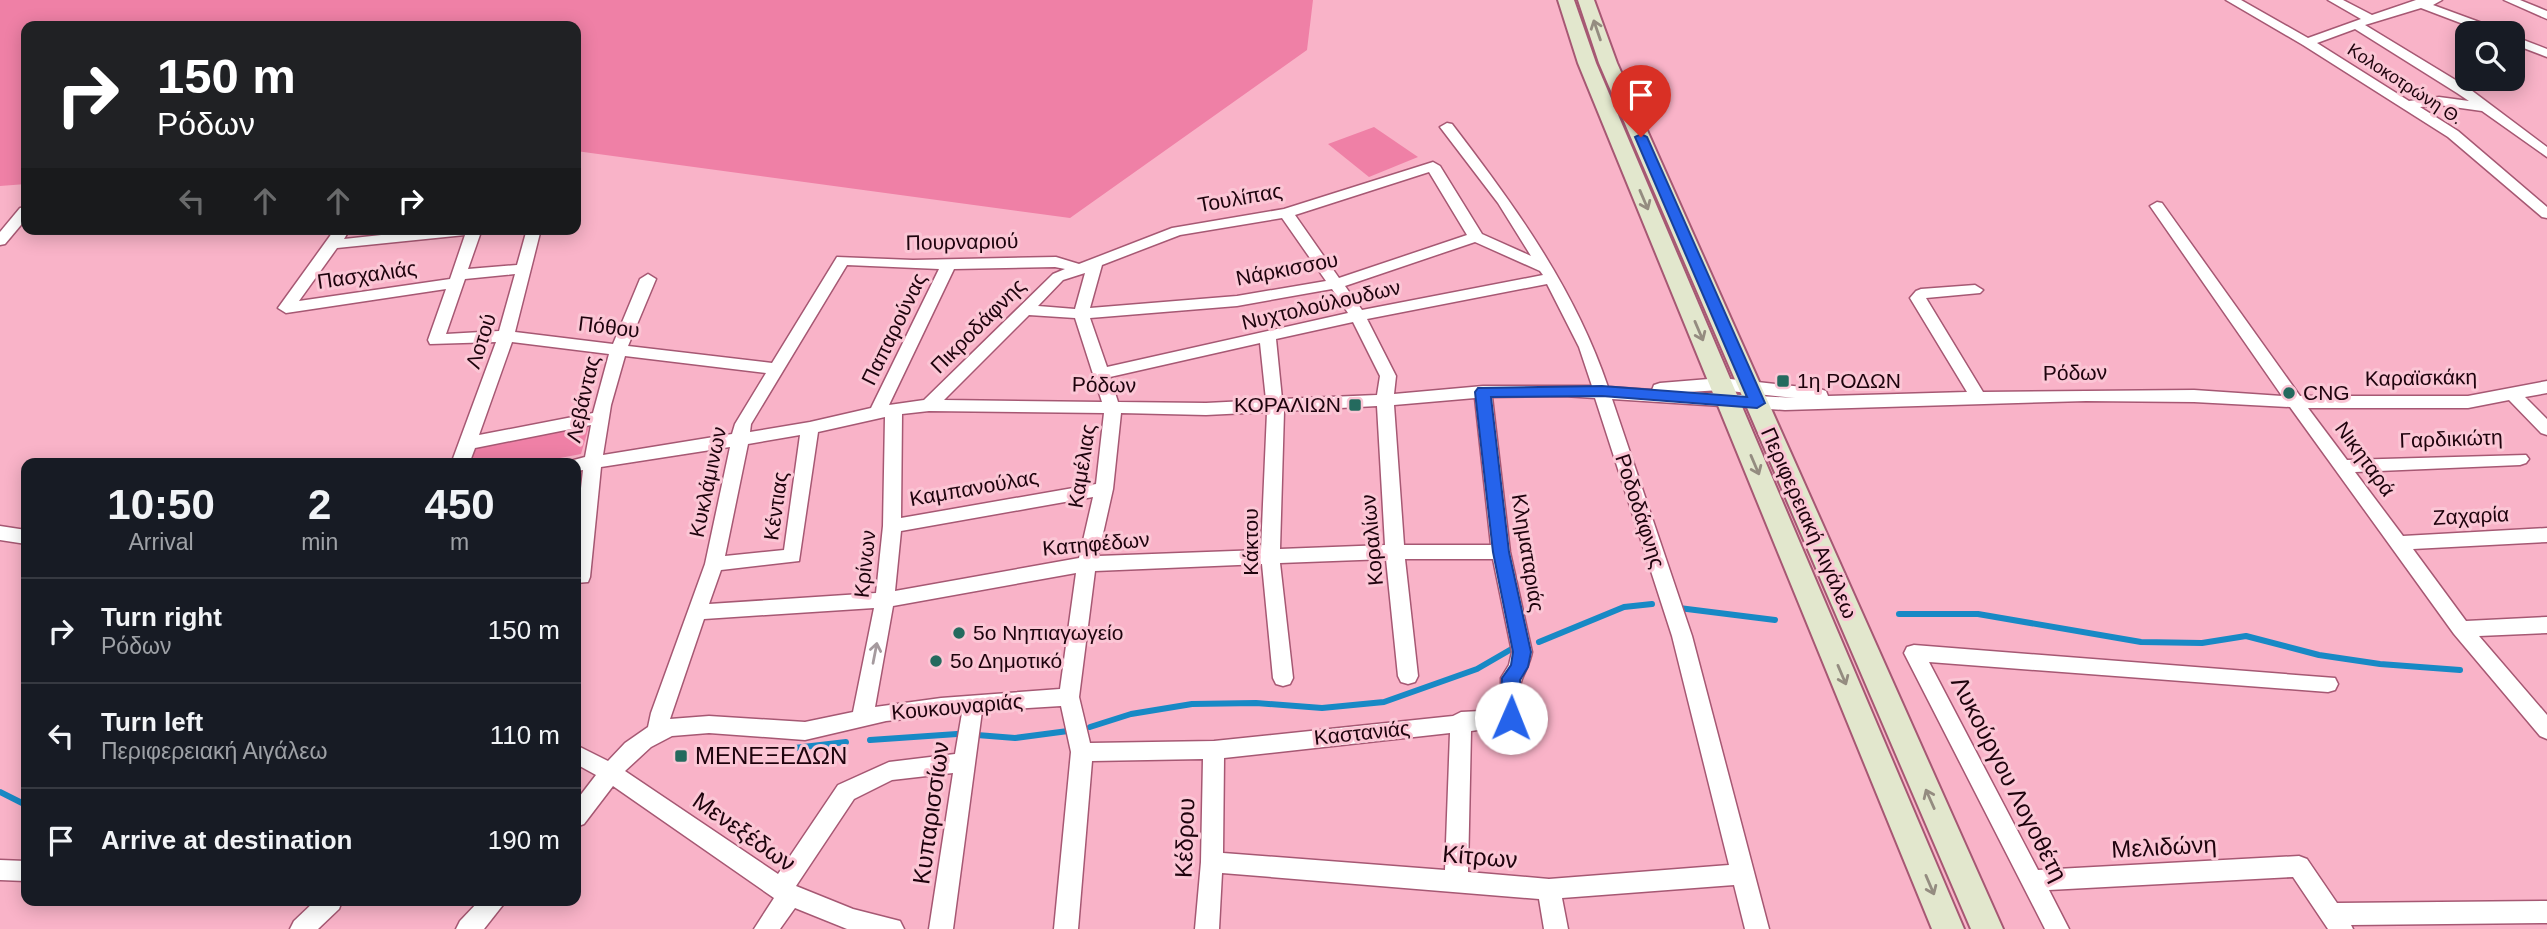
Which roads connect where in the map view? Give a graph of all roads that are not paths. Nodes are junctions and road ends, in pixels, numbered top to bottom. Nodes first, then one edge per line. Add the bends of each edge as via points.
1 (1566, 0) edge
2 (1586, 0) edge
3 (2232, 0) edge
4 (2334, 0) edge
5 (2436, 0) edge
6 (2510, 0) edge
7 (2417, 2) edge
8 (2547, 15) edge
9 (2371, 19) junction
10 (2466, 21) edge
11 (2355, 24) junction
12 (2307, 42) junction
13 (2525, 45) edge
14 (2547, 53) edge
15 (2407, 105) junction
16 (2486, 107) junction
17 (1447, 127) dead end
18 (2547, 153) edge
19 (2157, 206) dead end
20 (1286, 213) junction
21 (2547, 214) edge
22 (21, 215) edge
23 (340, 235) edge
24 (424, 235) edge
25 (472, 235) edge
26 (532, 235) edge
27 (1476, 237) junction
28 (0, 241) edge
29 (333, 244) junction
30 (842, 260) joint
31 (949, 264) junction
32 (1088, 267) junction
33 (524, 269) junction
34 (1549, 273) junction
35 (1058, 277) joint
36 (457, 279) junction
37 (648, 279) dead end
38 (1335, 284) junction
39 (1975, 290) dead end
40 (1025, 310) junction
41 (1081, 314) junction
42 (1358, 316) junction
43 (506, 336) junction
44 (1268, 338) junction
45 (618, 350) junction
46 (776, 369) junction
47 (1099, 374) junction
48 (2547, 387) edge
49 (1602, 391) junction
50 (1483, 392) junction
51 (1739, 394) junction
52 (2514, 396) junction
53 (1978, 397) junction
54 (1385, 400) junction
55 (2295, 402) junction
56 (929, 405) junction
57 (1275, 406) junction
58 (1112, 408) junction
59 (886, 411) junction
60 (602, 417) junction
61 (810, 428) junction
62 (2547, 429) edge
63 (741, 437) junction
64 (467, 443) junction
65 (462, 458) edge
66 (2520, 459) dead end
67 (584, 464) edge
68 (2342, 466) junction
69 (1104, 489) junction
70 (892, 526) junction
71 (0, 533) edge
72 (2547, 535) edge
73 (21, 536) edge
74 (2398, 543) junction
75 (1395, 552) junction
76 (1501, 552) junction
77 (1270, 556) junction
78 (714, 564) junction
79 (1087, 564) junction
80 (581, 577) dead end
81 (885, 600) junction
82 (699, 612) junction
83 (2547, 625) edge
84 (2461, 629) junction
85 (1408, 676) dead end
86 (1283, 678) dead end
87 (2328, 684) dead end
88 (1069, 697) junction
89 (973, 705) junction
90 (1511, 718) joint
91 (862, 720) junction
92 (1461, 722) junction
93 (2547, 730) edge
94 (658, 732) junction
95 (1214, 750) junction
96 (1082, 752) junction
97 (581, 757) edge
98 (965, 762) junction
99 (611, 773) junction
100 (586, 794) edge
101 (1212, 862) junction
102 (0, 870) edge
103 (21, 871) edge
104 (1744, 874) junction
105 (1457, 881) junction
106 (2033, 881) junction
107 (1549, 889) junction
108 (785, 893) junction
109 (326, 906) edge
110 (490, 906) edge
111 (2547, 912) edge
112 (2336, 922) edge
113 (850, 925) edge
114 (302, 929) edge
115 (468, 929) edge
116 (766, 929) edge
117 (892, 929) edge
118 (941, 929) edge
119 (1066, 929) edge
120 (1207, 929) edge
121 (1556, 929) edge
122 (1757, 929) edge
123 (1948, 929) edge
124 (1987, 929) edge
125 (2057, 929) edge

1 -> 51 main road, Περιφερειακή Αιγάλεω via 1587,63
51 -> 2 main road, Περιφερειακή Αιγάλεω
3 - 12 street, Κολοκοτρώνη Θ.
4 - 9 street
5 - 7 street
6 - 8 street
7 - 9 street
7 - 10 street
9 - 11 street
11 - 12 street
11 - 16 street
12 - 15 street, Κολοκοτρώνη Θ.
13 - 14 street
15 - 16 street via 2439,101
15 - 21 street, Κολοκοτρώνη Θ. via 2453,134
16 - 18 street
17 - 34 street, Ροδοδάφνης via 1504,201
19 - 55 street, Νικηταρά
20 - 27 street, Τουλίπας via 1433,166
20 - 32 street, Τουλίπας via 1177,231
20 - 38 street, Κοραλίων
22 - 28 street
23 - 29 street
24 - 29 street
25 - 36 street
26 - 33 street, Λοτού
27 - 34 street
27 - 38 street, Νάρκισσου
29 - 36 street, Πασχαλιάς via 286,308
30 - 31 street, Πουρναριού
30 - 46 street, Κυκλάμινων
31 - 32 street, Πουρναριού via 1056,262
31 - 59 street, Παπαρούνας
32 - 35 street, Τουλίπας
32 - 41 street
33 - 36 street, Πασχαλιάς
33 - 43 street, Λοτού
34 - 42 street, Νυχτολούλουδων
34 - 49 street, Ροδοδάφνης via 1580,330
35 - 40 street, Πικροδάφνης
36 - 43 street, Πόθου via 436,340
37 - 45 street, Λεβάντας
38 - 41 street, Νάρκισσου via 1237,301
38 - 42 street, Κοραλίων
39 - 53 street via 1918,298
40 - 41 street, Νάρκισσου
40 - 56 street, Πικροδάφνης
41 - 47 street, Καμέλιας
42 - 44 street, Νυχτολούλουδων
42 - 54 street, Κοραλίων via 1388,376
43 - 45 street, Πόθου
43 - 64 street, Λοτού
44 - 47 street, Νυχτολούλουδων
44 - 57 street, Κάκτου
45 - 46 street, Πόθου
45 - 60 street, Λεβάντας
46 - 63 street, Κυκλάμινων via 747,414
47 - 58 street, Καμέλιας
48 - 52 street, Καραϊσκάκη
49 - 50 street, Ρόδων
49 - 51 street, Ρόδων
49 - 104 street, Ροδοδάφνης via 1682,636
50 - 54 street, Ρόδων
50 - 76 street, Κληματαριάς
51 - 53 street, Ρόδων via 1784,404
51 -> 123 main road, Περιφερειακή Αιγάλεω
124 -> 51 main road, Περιφερειακή Αιγάλεω
52 - 55 street, Καραϊσκάκη via 2468,402
52 - 62 street
53 - 55 street, Ρόδων via 2161,395
54 - 57 street, Ρόδων
54 - 75 street, Κοραλίων
55 - 68 street, Νικηταρά
56 - 58 street, Ρόδων
56 - 59 street, Ρόδων
57 - 58 street, Ρόδων
57 - 77 street, Κάκτου
58 - 69 street, Καμέλιας
59 - 61 street, Ρόδων
59 - 70 street, Κρίνων
60 - 64 street
60 - 67 street, Λεβάντας
61 - 63 street, Ρόδων
61 - 78 street, Κέντιας via 792,556
63 - 67 street, Ρόδων
63 - 78 street, Κυκλάμινων
64 - 65 street, Λοτού
66 - 68 street, Γαρδικιώτη
67 - 80 street, Λεβάντας
68 - 74 street, Νικηταρά
69 - 70 street, Καμπανούλας
69 - 79 street, Καμέλιας
70 - 81 street, Κρίνων
71 - 73 street
72 - 74 street, Ζαχαρία
74 - 84 street, Νικηταρά
75 - 76 street, Κατηφέδων
75 - 77 street, Κατηφέδων
75 - 85 street, Κοραλίων
76 - 90 street, Κληματαριάς via 1522,652 1511,678
77 - 79 street, Κατηφέδων
77 - 86 street, Κάκτου
78 - 82 street, Κυκλάμινων
79 - 81 street, Κατηφέδων
79 - 88 street, Καμέλιας
81 - 82 street, Κατηφέδων
91 -> 81 street, Κρίνων
82 - 94 street, Κυκλάμινων via 661,712
83 - 84 street
84 - 93 street, Νικηταρά
87 - 106 street, Λυκούργου Λογοθέτη via 1914,653
88 - 89 street, Κουκουναριάς
88 - 96 street, Καμέλιας
89 - 91 street, Κουκουναριάς via 897,711
89 - 98 street, Κυπαρισσίων
90 - 92 street, Καστανιάς
91 - 94 street, Κουκουναριάς via 801,731 691,725
92 - 95 street, Καστανιάς
92 - 105 street
94 - 99 street, Κουκουναριάς via 633,749
95 - 96 street, Καστανιάς
95 - 101 street, Κέδρου
96 - 119 street, Καμέλιας
97 - 99 street, Μενεξέδων
98 - 108 street via 889,771 846,792
98 - 118 street, Κυπαρισσίων
99 - 100 street, Κουκουναριάς
99 - 108 street, Μενεξέδων
101 - 105 street, Κίτρων
101 - 120 street, Κέδρου
102 - 103 street
104 - 107 street, Κίτρων
104 - 122 street, Ροδοδάφνης
105 - 107 street, Κίτρων
106 - 112 street, Μελιδώνη via 2299,866
106 - 125 street, Λυκούργου Λογοθέτη
107 - 121 street
108 - 113 street, Μενεξέδων
108 - 116 street
109 - 114 street
110 - 115 street
111 - 112 street
113 - 117 street, Μενεξέδων

